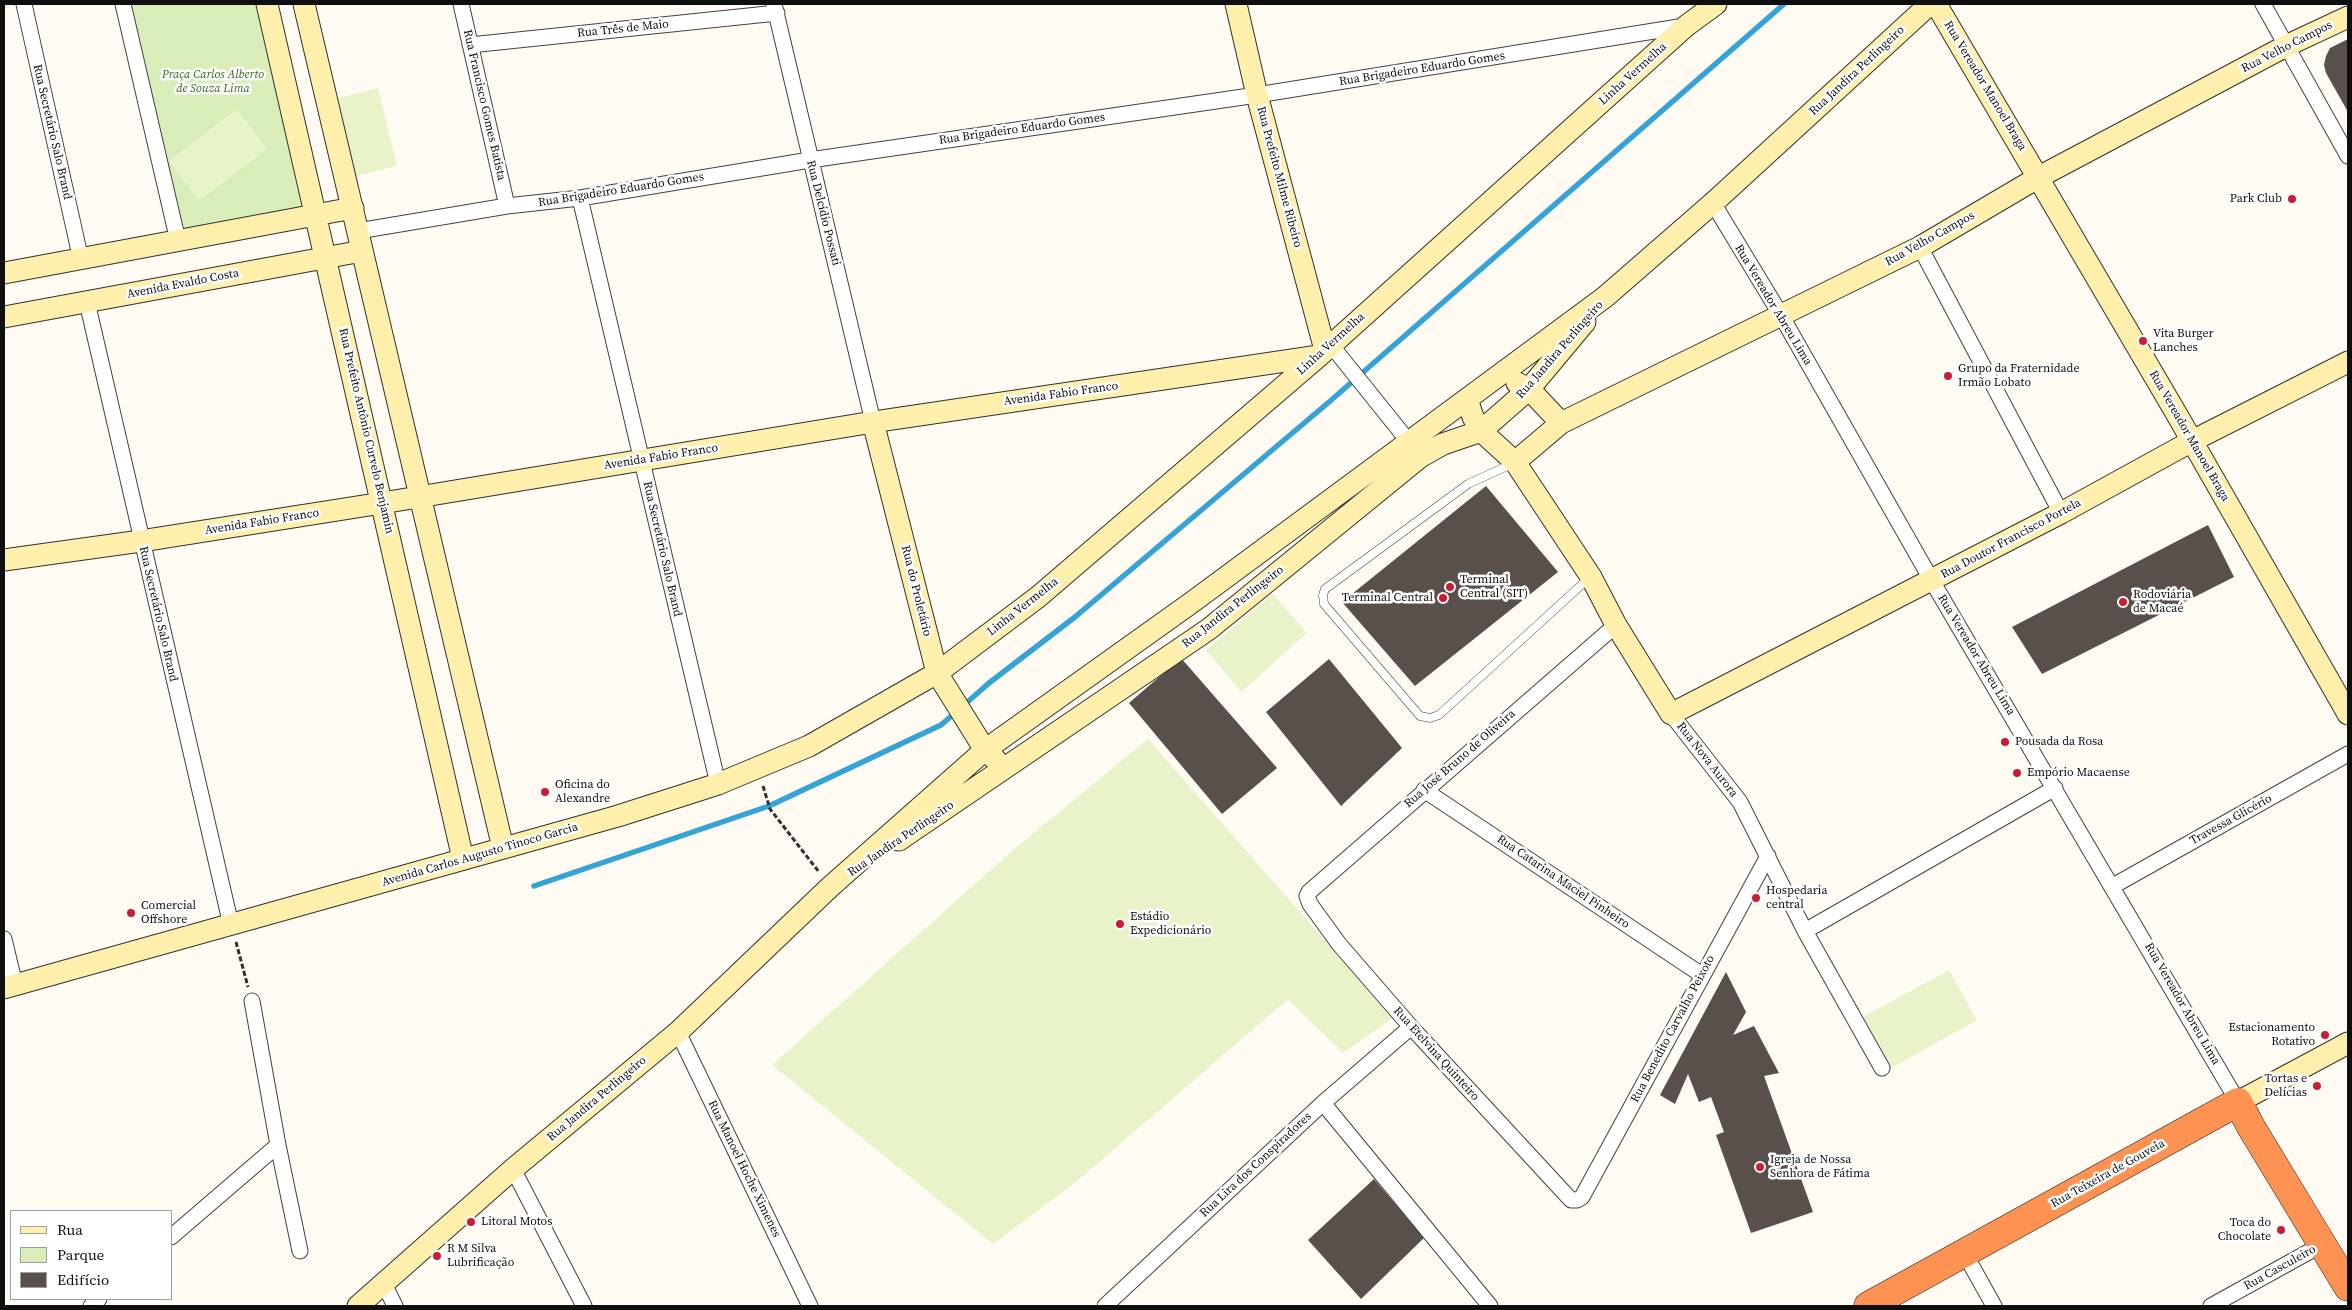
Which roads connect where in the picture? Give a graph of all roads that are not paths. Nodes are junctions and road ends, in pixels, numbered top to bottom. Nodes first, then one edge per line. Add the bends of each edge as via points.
1 (24, 4) edge
2 (123, 4) edge
3 (267, 4) edge
4 (304, 4) edge
5 (461, 4) edge
6 (1236, 4) edge
7 (1716, 4) edge
8 (1930, 4) edge
9 (1936, 4) edge
10 (2262, 4) edge
11 (776, 8) edge
12 (2348, 17) edge
13 (1686, 26) junction
14 (470, 46) junction
15 (2286, 46) junction
16 (1257, 95) junction
17 (2348, 156) edge
18 (810, 160) junction
19 (2039, 177) junction
20 (580, 198) junction
21 (1713, 203) junction
22 (507, 206) junction
23 (353, 208) junction
24 (316, 215) junction
25 (358, 231) junction
26 (178, 241) junction
27 (1920, 247) junction
28 (362, 252) junction
29 (326, 256) junction
30 (81, 260) junction
31 (4, 273) edge
32 (1605, 297) junction
33 (87, 302) junction
34 (4, 317) edge
35 (1782, 317) junction
36 (1325, 350) junction
37 (2348, 362) edge
38 (1256, 365) junction
39 (1501, 374) junction
40 (1529, 389) junction
41 (1467, 399) junction
42 (1262, 404) junction
43 (874, 422) junction
44 (1561, 424) junction
45 (1481, 431) junction
46 (2192, 441) junction
47 (1409, 442) junction
48 (641, 460) junction
49 (1515, 462) junction
50 (421, 497) junction
51 (382, 503) junction
52 (2061, 514) junction
53 (141, 541) junction
54 (4, 560) edge
55 (1591, 577) junction
56 (1932, 581) junction
57 (1191, 603) junction
58 (1616, 625) junction
59 (1209, 629) junction
60 (939, 678) junction
61 (1671, 714) junction
62 (2348, 714) edge
63 (985, 750) junction
64 (2348, 754) edge
65 (1011, 765) junction
66 (718, 784) junction
67 (2055, 788) junction
68 (1424, 790) junction
69 (503, 848) junction
70 (1768, 856) junction
71 (463, 859) junction
72 (830, 886) junction
73 (2113, 886) junction
74 (1307, 896) joint
75 (231, 925) junction
76 (1805, 930) junction
77 (4, 939) edge
78 (1702, 975) junction
79 (10, 986) edge
80 (252, 1001) road end
81 (1411, 1027) junction
82 (678, 1032) junction
83 (2348, 1043) edge
84 (1882, 1068) dead end
85 (2238, 1102) junction
86 (1323, 1103) junction
87 (278, 1145) junction
88 (513, 1169) junction
89 (1578, 1200) joint
90 (172, 1236) edge
91 (2323, 1244) junction
92 (300, 1251) dead end
93 (1965, 1254) junction
94 (384, 1284) junction
95 (2348, 1287) edge
96 (358, 1306) edge
97 (395, 1306) edge
98 (584, 1306) edge
99 (810, 1306) edge
100 (1105, 1306) edge
101 (1490, 1306) edge
102 (1868, 1306) edge
103 (1994, 1306) edge
104 (2211, 1306) edge

1 - 30 street, Rua Secretário Salo Brand
2 - 26 street
3 - 24 main road, Rua Prefeito Antônio Curvelo Benjamin
4 - 23 main road
5 - 14 street, Rua Francisco Gomes Batista
6 - 16 main road, Rua Prefeito Milme Ribeiro
7 - 13 main road, Linha Vermelha
8 - 21 main road, Rua Jandira Perlingeiro
9 - 19 main road, Rua Vereador Manoel Braga
10 - 15 street
11 - 14 street, Rua Três de Maio
11 - 18 street, Rua Delcídio Possati
12 - 15 main road, Rua Velho Campos
13 - 16 street, Rua Brigadeiro Eduardo Gomes
13 - 36 main road, Linha Vermelha
14 - 22 street, Rua Francisco Gomes Batista
15 - 17 street
15 - 19 main road, Rua Velho Campos
16 - 18 street, Rua Brigadeiro Eduardo Gomes
16 - 36 main road, Rua Prefeito Milme Ribeiro
18 - 20 street, Rua Brigadeiro Eduardo Gomes
18 - 43 street, Rua Delcídio Possati
19 - 27 main road, Rua Velho Campos
19 - 46 main road, Rua Vereador Manoel Braga
20 - 22 street, Rua Brigadeiro Eduardo Gomes
20 - 48 street, Rua Secretário Salo Brand
21 - 32 main road, Rua Jandira Perlingeiro
21 - 35 street, Rua Vereador Abreu Lima
22 - 25 street, Rua Brigadeiro Eduardo Gomes
23 - 24 main road
23 - 25 main road
24 - 26 main road
24 - 29 main road, Rua Prefeito Antônio Curvelo Benjamin
25 - 28 main road
26 - 30 main road
27 - 35 main road, Rua Velho Campos
27 - 52 street
28 - 29 main road, Avenida Evaldo Costa
28 - 50 main road
29 - 33 main road, Avenida Evaldo Costa
29 - 51 main road, Rua Prefeito Antônio Curvelo Benjamin
30 - 31 main road
32 - 39 main road, Rua Jandira Perlingeiro
32 - 40 main road, Rua Jandira Perlingeiro
33 - 34 main road, Avenida Evaldo Costa
33 - 53 street, Rua Secretário Salo Brand
35 - 44 main road, Rua Velho Campos
35 - 56 street, Rua Vereador Abreu Lima
36 - 38 main road, Avenida Fabio Franco
36 - 42 main road, Linha Vermelha
36 - 47 street via 1350,367
37 - 46 main road, Rua Doutor Francisco Portela
38 - 42 main road via 1266,383
38 - 43 main road, Avenida Fabio Franco
39 - 40 main road
39 - 41 main road, Rua Jandira Perlingeiro
40 - 44 main road
40 - 45 main road, Rua Jandira Perlingeiro
41 - 45 main road
41 - 47 main road, Rua Jandira Perlingeiro
42 - 60 main road, Linha Vermelha
43 - 48 main road, Avenida Fabio Franco
43 - 60 main road, Rua do Proletário
44 - 49 main road, Rua Velho Campos
45 - 49 main road, Rua Nova Aurora
45 - 59 main road, Rua Jandira Perlingeiro via 1443,444 1408,466
46 - 52 main road, Rua Doutor Francisco Portela
46 - 62 main road, Rua Vereador Manoel Braga
47 - 57 main road, Rua Jandira Perlingeiro
48 - 50 main road, Avenida Fabio Franco
48 - 66 street, Rua Secretário Salo Brand
49 - 55 main road, Rua Nova Aurora
49 - 55 lane via 1468,484 1325,589 1324,604 1420,716 1430,718 1439,715
50 - 51 main road, Avenida Fabio Franco
50 - 69 main road
51 - 53 main road, Avenida Fabio Franco
51 - 71 main road, Rua Prefeito Antônio Curvelo Benjamin
52 - 56 main road, Rua Doutor Francisco Portela
53 - 54 main road, Avenida Fabio Franco
53 - 75 street, Rua Secretário Salo Brand
55 - 58 main road, Rua Nova Aurora
56 - 61 main road, Rua Doutor Francisco Portela
56 - 67 street, Rua Vereador Abreu Lima
57 - 59 main road via 1206,616
57 - 63 main road, Rua Jandira Perlingeiro
58 - 61 main road, Rua Nova Aurora
58 - 68 street, Rua José Bruno de Oliveira
59 - 65 main road, Rua Jandira Perlingeiro
60 - 63 main road, Rua do Proletário
60 - 66 main road, Avenida Carlos Augusto Tinoco Garcia via 809,746
61 - 70 street, Rua Nova Aurora via 1731,789
63 - 65 main road via 994,759
63 - 72 main road, Rua Jandira Perlingeiro
64 - 73 street, Travessa Glicério
65 - 72 main road, Rua Jandira Perlingeiro
66 - 69 main road, Avenida Carlos Augusto Tinoco Garcia
67 - 73 street, Rua Vereador Abreu Lima
67 - 76 street
68 - 74 street, Rua José Bruno de Oliveira
68 - 78 street, Rua Catarina Maciel Pinheiro
69 - 71 main road, Avenida Carlos Augusto Tinoco Garcia
70 - 76 street, Rua Nova Aurora
70 - 78 street, Rua Benedito Carvalho Peixoto
71 - 75 main road, Avenida Carlos Augusto Tinoco Garcia
72 - 82 main road, Rua Jandira Perlingeiro
73 - 85 street, Rua Vereador Abreu Lima
74 - 81 street, Rua Etelvina Quinteiro via 1339,944
75 - 79 main road, Avenida Carlos Augusto Tinoco Garcia
76 - 84 street, Rua Nova Aurora
77 - 79 street
78 - 89 street, Rua Benedito Carvalho Peixoto
80 - 87 street
81 - 86 street, Rua Lira dos Conspiradores
81 - 89 street, Rua Etelvina Quinteiro via 1571,1200
82 - 88 main road, Rua Jandira Perlingeiro
82 - 99 street, Rua Manoel Hoche Ximenes
83 - 85 main road, Rua Teixeira de Gouveia
85 - 91 highway, Rua Vereador Abreu Lima
85 - 93 highway, Rua Teixeira de Gouveia
86 - 100 street, Rua Lira dos Conspiradores
86 - 101 street
87 - 90 street
87 - 92 street
88 - 94 main road, Rua Jandira Perlingeiro
88 - 98 street
91 - 95 highway, Rua Vereador Abreu Lima
91 - 104 street, Rua Casculeiro
93 - 102 highway, Rua Teixeira de Gouveia
93 - 103 street
94 - 96 main road, Rua Jandira Perlingeiro
94 - 97 street

